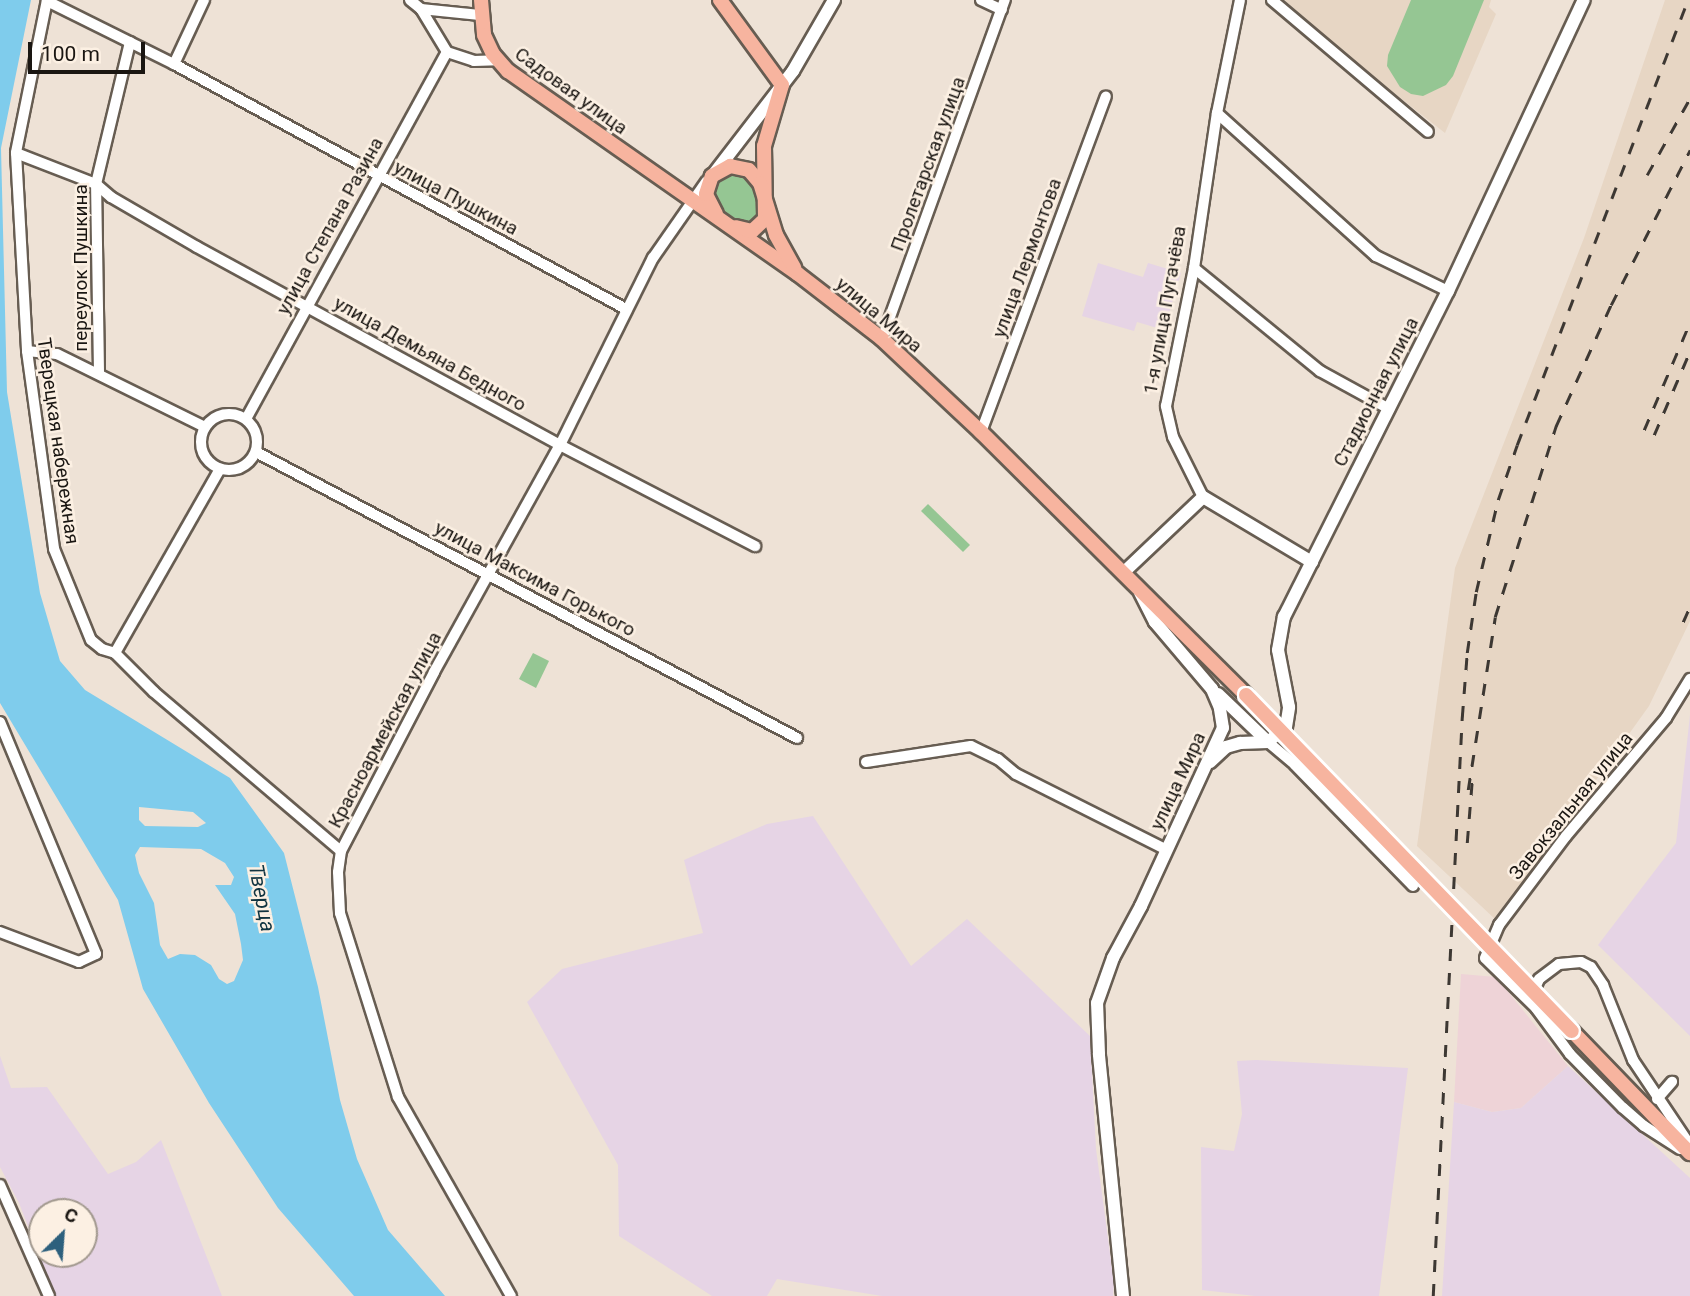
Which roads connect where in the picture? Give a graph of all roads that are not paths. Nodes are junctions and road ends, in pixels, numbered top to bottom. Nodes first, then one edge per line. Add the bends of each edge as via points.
1 (47, 0) edge
2 (204, 0) edge
3 (410, 0) edge
4 (720, 0) edge
5 (834, 0) edge
6 (981, 0) edge
7 (1240, 0) edge
8 (1272, 0) edge
9 (1584, 0) edge
10 (1003, 5) edge
11 (480, 7) edge
12 (422, 9) junction
13 (130, 42) junction
14 (447, 52) junction
15 (497, 60) junction
16 (174, 64) junction
17 (782, 85) junction
18 (1106, 96) dead end
19 (1217, 113) junction
20 (1428, 132) dead end
21 (16, 153) junction
22 (713, 175) junction
23 (380, 176) junction
24 (96, 184) junction
25 (692, 200) junction
26 (766, 200) junction
27 (723, 222) junction
28 (1194, 268) junction
29 (797, 274) junction
30 (1448, 291) junction
31 (308, 307) junction
32 (626, 309) junction
33 (882, 339) junction
34 (27, 351) junction
35 (100, 372) junction
36 (1389, 409) junction
37 (246, 419) junction
38 (205, 427) junction
39 (981, 432) junction
40 (560, 445) junction
41 (256, 452) junction
42 (220, 469) junction
43 (1203, 497) junction
44 (755, 545) dead end
45 (1311, 562) junction
46 (1123, 573) junction
47 (488, 574) junction
48 (1137, 586) junction
49 (115, 653) junction
50 (1690, 679) edge
51 (1212, 689) junction
52 (0, 722) edge
53 (1223, 728) junction
54 (797, 738) dead end
55 (1240, 743) junction
56 (1268, 743) junction
57 (866, 762) dead end
58 (1210, 762) junction
59 (1167, 850) junction
60 (341, 851) junction
61 (1413, 886) dead end
62 (0, 932) edge
63 (1536, 1008) junction
64 (1672, 1082) dead end
65 (1657, 1099) junction
66 (1690, 1146) edge
67 (1690, 1154) edge
68 (0, 1185) edge
69 (49, 1296) edge
70 (511, 1296) edge
71 (1123, 1296) edge

1 - 13 street, улица Пушкина
1 - 21 street, Тверецкая набережная
2 - 16 street
3 - 12 street
4 - 17 main road
5 - 17 street
6 - 10 street
7 - 19 street, 1-я улица Пугачёва
8 - 20 street
9 - 30 street, Стадионная улица
10 - 33 street, Пролетарская улица
11 - 12 street, Садовая улица
11 - 15 main road, Садовая улица via 484,35
12 - 14 street
13 - 16 street, улица Пушкина
13 - 24 street, переулок Пушкина
14 - 15 street via 474,61
14 - 23 street, улица Степана Разина
15 - 25 main road, Садовая улица
16 - 23 street, улица Пушкина
17 - 22 street
17 - 26 main road via 764,146
18 - 39 street, улица Лермонтова
19 - 28 street, 1-я улица Пугачёва
19 - 30 street via 1376,256
21 - 24 street, улица Демьяна Бедного
21 - 34 street, Тверецкая набережная
22 - 25 street, Красноармейская улица
22 - 26 main road via 733,166 747,169 757,178
22 - 27 main road via 706,187 707,201
23 - 31 street, улица Степана Разина
23 - 32 street, улица Пушкина
24 - 31 street, улица Демьяна Бедного via 111,197
24 - 35 street, переулок Пушкина
25 - 27 main road, Садовая улица
25 - 32 street, Красноармейская улица
26 - 27 main road via 764,221 754,230 743,231
26 - 29 main road, улица Мира
27 - 29 main road, улица Мира
28 - 36 street via 1320,371
28 - 43 street, 1-я улица Пугачёва via 1166,412 1173,438
29 - 33 main road, улица Мира
30 - 36 street, Стадионная улица
31 - 37 street, улица Степана Разина
31 - 40 street, улица Демьяна Бедного
32 - 40 street, Красноармейская улица
33 - 39 main road, улица Мира
34 - 35 street via 57,354
34 - 49 street, Тверецкая набережная via 54,549 91,640
35 - 38 street
36 - 45 street, Стадионная улица
37 - 38 street via 224,414
37 - 41 street via 255,430
38 - 42 street via 203,452
39 - 46 main road, улица Мира
40 - 44 street, улица Демьяна Бедного
40 - 47 street, Красноармейская улица
41 - 42 street via 242,468
41 - 47 street, улица Максима Горького
42 - 49 street
43 - 45 street
43 - 46 street
45 - 56 street, Стадионная улица via 1279,637 1288,722
46 - 48 main road, улица Мира
47 - 54 street, улица Максима Горького
47 - 60 street, Красноармейская улица
48 - 51 street, улица Мира via 1155,622
48 - 67 main road, bridge
49 - 60 street, Тверецкая набережная
50 - 63 street, Завокзальная улица via 1666,718 1566,836 1499,925 1485,958
51 - 53 street, улица Мира
51 - 56 street
52 - 62 street via 96,954 79,962
53 - 55 street
53 - 58 street, улица Мира
55 - 56 street
55 - 58 street via 1223,749
56 - 61 street
57 - 59 street via 971,746 1016,774
58 - 59 street, улица Мира
59 - 71 street, улица Мира via 1113,958 1096,1011
60 - 70 street, Красноармейская улица via 340,913 398,1097
63 - 65 street via 1532,993 1549,970 1569,961 1591,967 1603,985 1633,1060
63 - 67 street via 1570,1054 1623,1108
64 - 65 street
65 - 66 street
68 - 69 street

